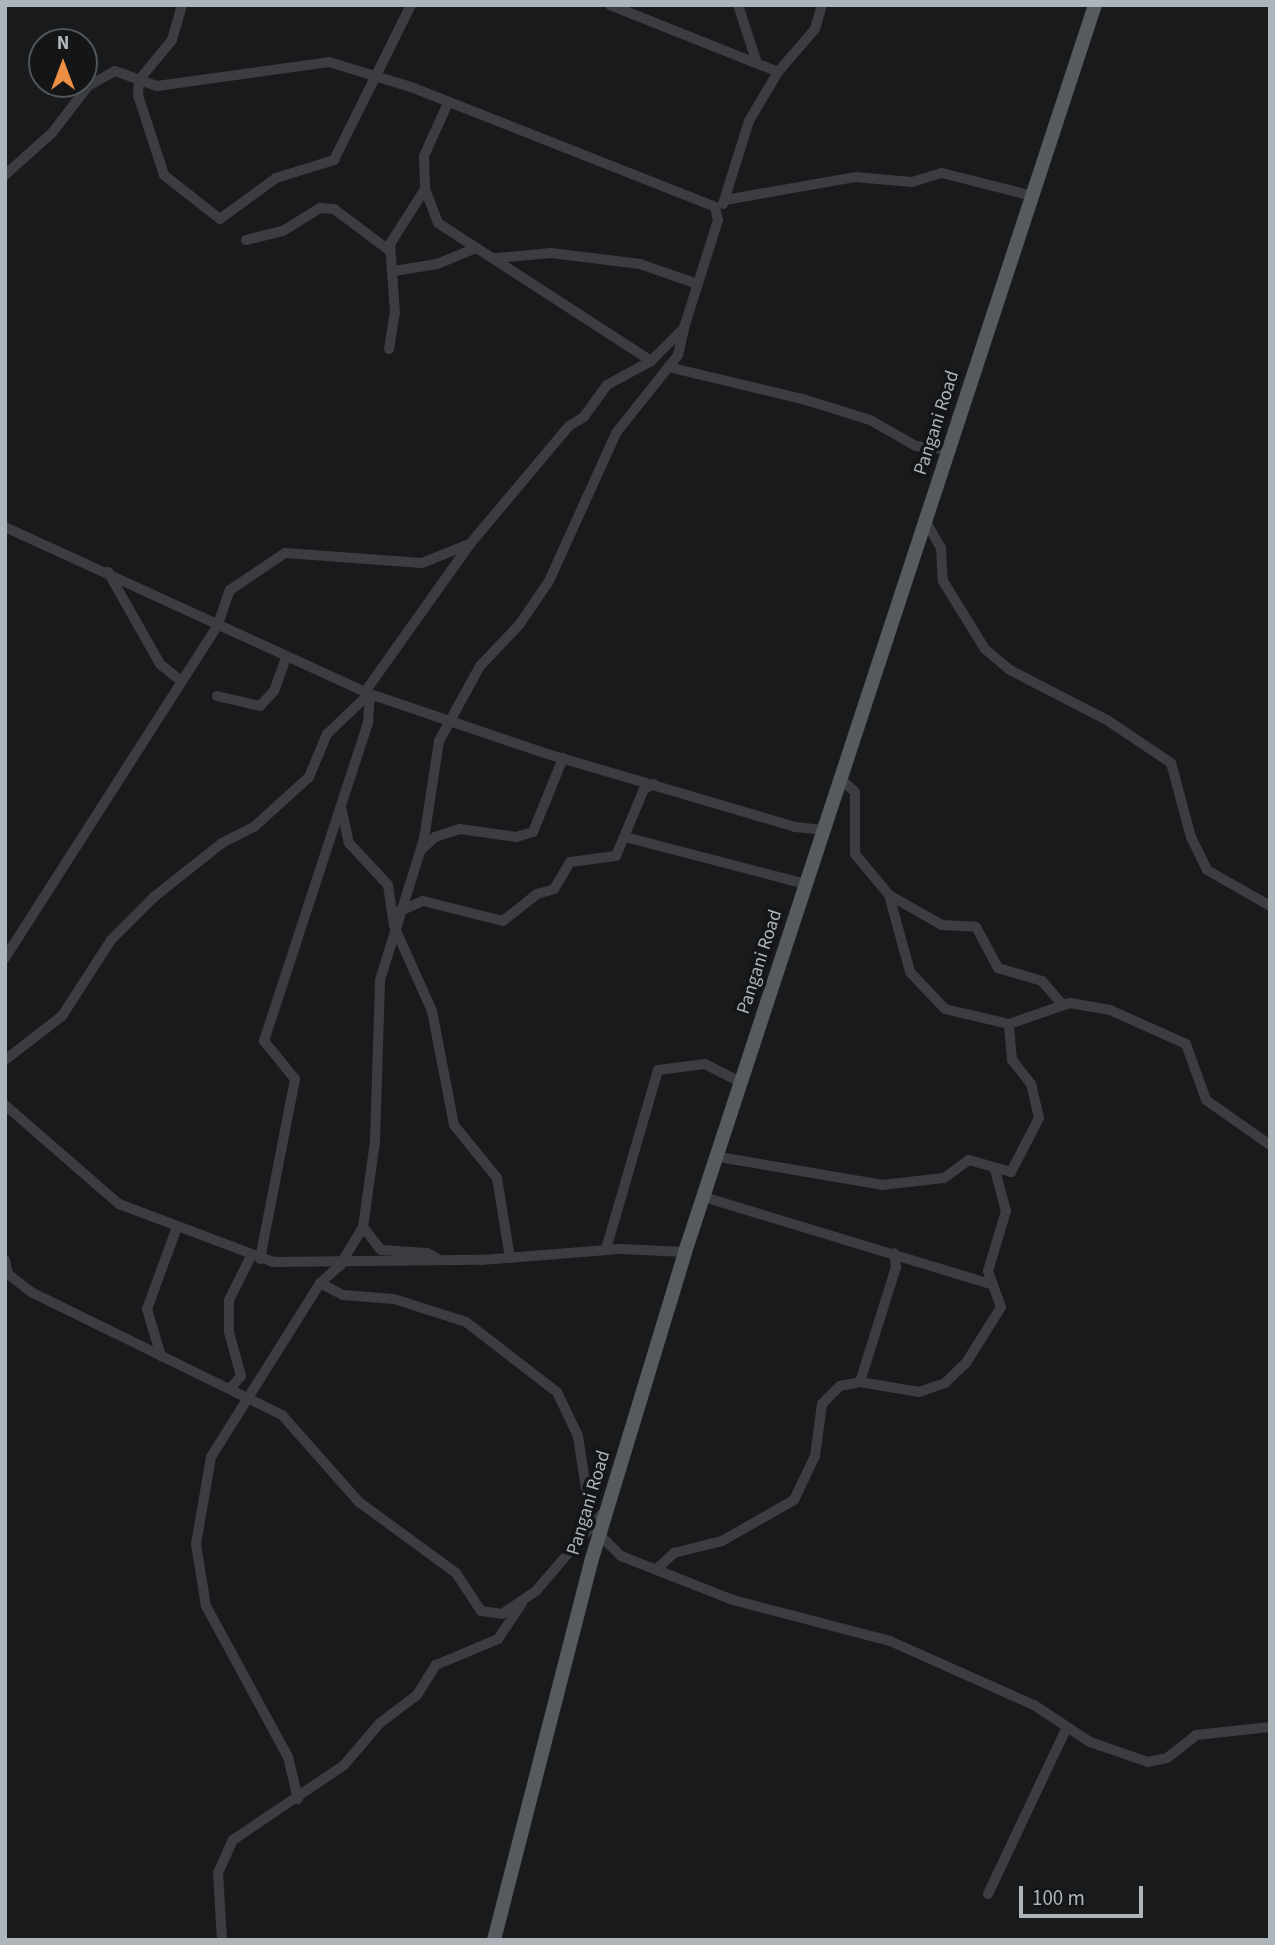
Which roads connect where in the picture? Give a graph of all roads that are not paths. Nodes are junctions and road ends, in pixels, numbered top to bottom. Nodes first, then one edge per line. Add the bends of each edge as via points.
1 (182, 5) edge
2 (411, 5) edge
3 (610, 5) edge
4 (738, 5) edge
5 (822, 5) edge
6 (1095, 5) edge
7 (757, 63) junction
8 (778, 72) junction
9 (372, 74) junction
10 (139, 80) junction
11 (447, 105) junction
12 (5, 175) edge
13 (425, 189) junction
14 (1033, 196) junction
15 (725, 200) junction
16 (718, 220) junction
17 (246, 240) dead end
18 (475, 248) junction
19 (390, 251) junction
20 (496, 258) junction
21 (394, 271) junction
22 (695, 283) junction
23 (684, 328) junction
24 (389, 349) dead end
25 (651, 361) junction
26 (668, 367) junction
27 (949, 450) junction
28 (926, 522) junction
29 (5, 527) edge
30 (470, 544) junction
31 (108, 572) junction
32 (217, 627) junction
33 (286, 658) junction
34 (180, 680) junction
35 (368, 694) junction
36 (216, 696) dead end
37 (453, 725) junction
38 (563, 758) junction
39 (841, 779) junction
40 (654, 784) junction
41 (341, 808) junction
42 (825, 830) junction
43 (625, 837) junction
44 (421, 850) junction
45 (806, 884) junction
46 (888, 895) junction
47 (1270, 906) edge
48 (398, 912) junction
49 (394, 926) junction
50 (5, 958) edge
51 (1062, 1004) junction
52 (1009, 1024) junction
53 (5, 1060) edge
54 (740, 1082) junction
55 (5, 1105) edge
56 (1270, 1145) edge
57 (719, 1157) junction
58 (995, 1170) junction
59 (704, 1197) junction
60 (177, 1227) junction
61 (363, 1227) junction
62 (606, 1249) junction
63 (685, 1252) junction
64 (894, 1252) junction
65 (255, 1258) junction
66 (510, 1258) junction
67 (5, 1261) edge
68 (442, 1261) junction
69 (341, 1265) junction
70 (320, 1283) junction
71 (993, 1285) junction
72 (161, 1356) junction
73 (860, 1382) junction
74 (230, 1389) junction
75 (244, 1396) junction
76 (596, 1532) junction
77 (659, 1567) junction
78 (524, 1600) junction
79 (1270, 1727) edge
80 (1066, 1729) junction
81 (298, 1799) junction
82 (988, 1894) dead end
83 (222, 1940) edge
84 (494, 1940) edge

1 - 10 street via 172,40
2 - 9 street via 385,60
3 - 7 street
4 - 7 street
5 - 8 street via 815,29
6 - 14 main road, Pangani Road
7 - 8 street
8 - 15 street via 749,121
9 - 10 street via 301,62 157,86
9 - 10 street via 357,124 334,160 276,178 220,219 164,175
9 - 11 street
10 - 12 street via 115,71 88,86 52,133
11 - 13 street via 431,131
11 - 16 street via 704,199 715,207
13 - 18 street via 438,223
13 - 19 street
14 - 15 street via 942,173 912,182 855,177
14 - 27 main road, Pangani Road
15 - 16 street
16 - 22 street
17 - 19 street via 282,231 320,208 334,209
18 - 20 street
18 - 21 street via 437,264
19 - 21 street
20 - 22 street via 551,253 640,264
20 - 25 street
21 - 24 street
22 - 23 street
23 - 25 street
23 - 26 street via 684,342
25 - 30 street via 607,385
26 - 27 street via 806,400 870,420 916,446
26 - 37 street via 616,433 549,580 519,625 480,666
27 - 28 main road, Pangani Road
28 - 39 main road, Pangani Road
28 - 47 street via 941,548 943,581 985,649 1010,670 1107,720 1171,763 1191,837 1207,870
29 - 31 street
30 - 32 street via 422,563 285,553 230,590
30 - 35 street
31 - 32 street
31 - 34 street via 160,664
32 - 33 street
32 - 34 street
33 - 35 street
33 - 36 street via 274,691 260,706
34 - 50 street
35 - 37 street
35 - 41 street
35 - 53 street via 327,734 309,777 254,827 222,843 149,901 111,940 62,1016
37 - 38 street
37 - 44 street via 435,754
38 - 40 street
38 - 44 street via 533,832 516,837 460,829
39 - 42 main road, Pangani Road
39 - 46 street via 855,792 855,853
40 - 42 street
40 - 43 street via 644,789
41 - 49 street via 349,842 388,886
41 - 65 street via 264,1041 295,1079
42 - 45 main road, Pangani Road
43 - 45 street
43 - 48 street via 612,858 570,862 554,889 537,894 503,921 423,901
44 - 48 street
45 - 54 main road, Pangani Road
46 - 51 street via 942,925 976,927 998,968 1042,981
46 - 52 street via 916,981 945,1009
48 - 49 street
49 - 61 street via 379,991 375,1142
49 - 66 street via 432,1012 454,1125 497,1178
51 - 52 street
51 - 56 street via 1097,1006 1186,1044 1206,1100
52 - 58 street via 1012,1060 1031,1084 1039,1118 1011,1172
54 - 57 main road, Pangani Road
54 - 62 street via 705,1064 658,1070
55 - 60 street via 119,1205
57 - 58 street via 882,1185 944,1178 970,1160
57 - 59 main road, Pangani Road
58 - 71 street via 1006,1207 990,1256
59 - 63 main road, Pangani Road
59 - 64 street
60 - 65 street
60 - 72 street via 147,1309
61 - 68 street via 381,1250 428,1252
61 - 69 street
62 - 63 street
62 - 66 street
63 - 76 main road, Pangani Road
64 - 71 street
64 - 73 street via 896,1267
65 - 69 street
65 - 74 street via 229,1300 229,1332 241,1376
66 - 68 street
67 - 72 street via 8,1274 27,1289
68 - 69 street
69 - 70 street
70 - 75 street
70 - 76 street via 474,1325 556,1392 578,1436
71 - 73 street via 1002,1307 955,1375 919,1392
72 - 74 street
73 - 77 street via 840,1385 822,1404 815,1456 794,1500 722,1541 674,1553
74 - 75 street
75 - 78 street via 282,1415 359,1502 451,1569 474,1607 496,1615
75 - 81 street via 207,1468 197,1572 211,1616 288,1757
76 - 77 street via 621,1556
76 - 78 street
76 - 84 main road, Pangani Road
77 - 80 street via 733,1600 890,1641 924,1661 1034,1704
78 - 81 street via 498,1639 436,1665 417,1695
79 - 80 street via 1204,1732 1163,1761 1148,1762
80 - 82 street
81 - 83 street via 242,1832 226,1849 216,1896

